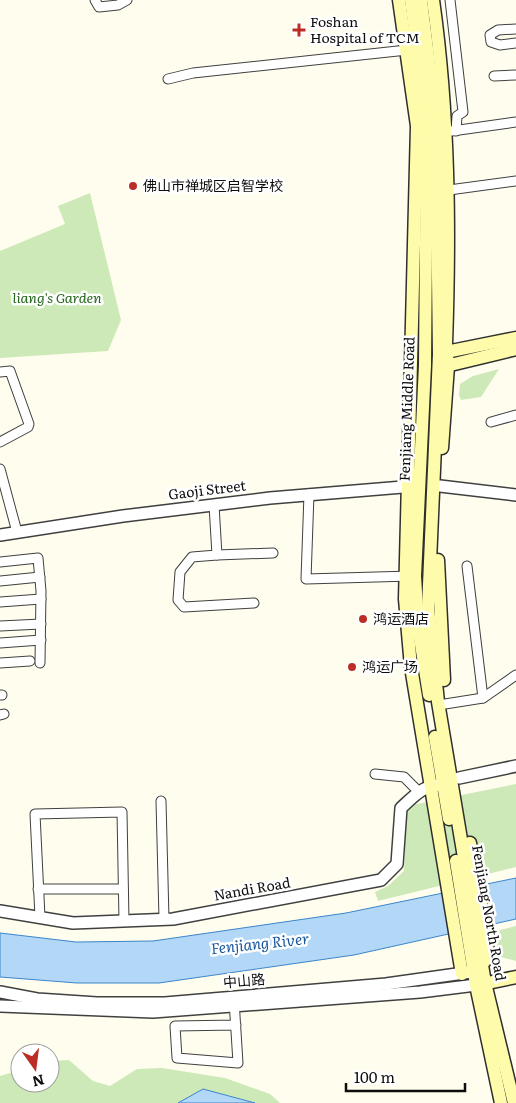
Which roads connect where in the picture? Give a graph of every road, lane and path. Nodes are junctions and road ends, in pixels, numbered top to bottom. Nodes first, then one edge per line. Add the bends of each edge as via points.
1 (95, 0) edge
2 (127, 0) edge
3 (399, 0) edge
4 (411, 0) edge
5 (420, 0) edge
6 (433, 0) edge
7 (450, 0) edge
8 (516, 29) edge
9 (516, 43) edge
10 (407, 50) junction
11 (516, 75) edge
12 (494, 76) dead end
13 (168, 79) dead end
14 (516, 122) edge
15 (451, 131) junction
16 (516, 181) edge
17 (449, 190) junction
18 (516, 332) edge
19 (516, 338) edge
20 (442, 348) junction
21 (516, 349) edge
22 (424, 365) junction
23 (443, 367) junction
24 (5, 371) edge
25 (516, 416) edge
26 (492, 422) dead end
27 (0, 442) edge
28 (0, 469) edge
29 (413, 486) junction
30 (440, 486) junction
31 (309, 494) junction
32 (516, 495) edge
33 (214, 505) junction
34 (17, 532) junction
35 (0, 534) edge
36 (273, 553) dead end
37 (217, 554) junction
38 (0, 562) edge
39 (466, 566) dead end
40 (410, 576) junction
41 (40, 577) junction
42 (0, 581) edge
43 (41, 599) junction
44 (0, 602) edge
45 (254, 603) dead end
46 (41, 624) junction
47 (0, 626) edge
48 (41, 640) junction
49 (0, 643) edge
50 (30, 661) dead end
51 (0, 663) edge
52 (40, 663) dead end
53 (516, 675) edge
54 (483, 698) junction
55 (445, 704) junction
56 (516, 766) edge
57 (375, 774) dead end
58 (446, 781) junction
59 (418, 792) junction
60 (161, 801) dead end
61 (457, 815) junction
62 (38, 888) junction
63 (123, 888) junction
64 (0, 911) edge
65 (40, 917) junction
66 (164, 919) junction
67 (124, 921) junction
68 (473, 971) junction
69 (516, 977) edge
70 (475, 985) junction
71 (0, 992) edge
72 (234, 1001) junction
73 (0, 1006) edge
74 (236, 1026) junction
75 (501, 1103) edge
76 (514, 1103) edge

1 - 2 street via 99,7 118,5
3 - 10 main road
4 - 22 main road, Fenjiang Middle Road via 427,123
5 - 20 main road, Fenjiang Middle Road via 436,120
6 - 15 main road
7 - 15 street via 463,112 457,116
8 - 9 street via 498,30 490,35 491,42 500,45
10 - 13 street via 193,73
10 - 29 main road via 417,126
11 - 12 street
14 - 15 street
15 - 17 main road
16 - 17 street
17 - 20 main road
18 - 20 main road
19 - 20 main road
20 - 22 main road
20 - 23 main road, Fenjiang Middle Road
21 - 23 main road
22 - 23 main road
22 - 29 main road, Fenjiang Middle Road
23 - 30 main road
23 - 58 main road, Fenjiang Middle Road via 428,608
24 - 27 street via 28,427
25 - 26 street
28 - 34 street
29 - 31 street, Gaoji Street
29 - 40 main road
30 - 32 street
30 - 55 main road via 438,577
31 - 33 street, Gaoji Street
31 - 40 street via 306,579
33 - 34 street, Gaoji Street
33 - 37 street
34 - 35 street, Gaoji Street
36 - 37 street
37 - 45 street via 192,557 180,572 178,600 184,608
38 - 41 street via 38,558
39 - 54 street
40 - 58 main road via 411,667
41 - 42 street
41 - 43 street
43 - 44 street
43 - 46 street
46 - 47 street
46 - 48 street
48 - 49 street
48 - 52 street
50 - 51 street
53 - 54 street
54 - 55 street
55 - 58 main road
56 - 58 street, Nandi Road
57 - 59 street via 404,777
58 - 59 street, Nandi Road
58 - 61 main road
58 - 61 main road, Fenjiang Middle Road
58 - 68 main road via 434,804
59 - 66 street, Nandi Road via 401,808 397,864 381,880
60 - 66 street
61 - 68 main road, Fenjiang North Road
61 - 68 main road via 488,941
62 - 63 street
62 - 63 street via 35,814 122,812
62 - 65 street
63 - 67 street
64 - 65 street, Nandi Road
65 - 67 street, Nandi Road via 73,923
66 - 67 street, Nandi Road
68 - 70 main road, Fenjiang North Road
68 - 72 street, 中山路
69 - 70 main road
70 - 72 street, 中山路
70 - 75 main road, Fenjiang North Road
70 - 76 main road, Fenjiang North Road
71 - 72 street, 中山路 via 37,999 97,1003
72 - 73 street, 中山路 via 153,1012
72 - 74 street
74 - 74 street via 175,1026 177,1058 238,1063

